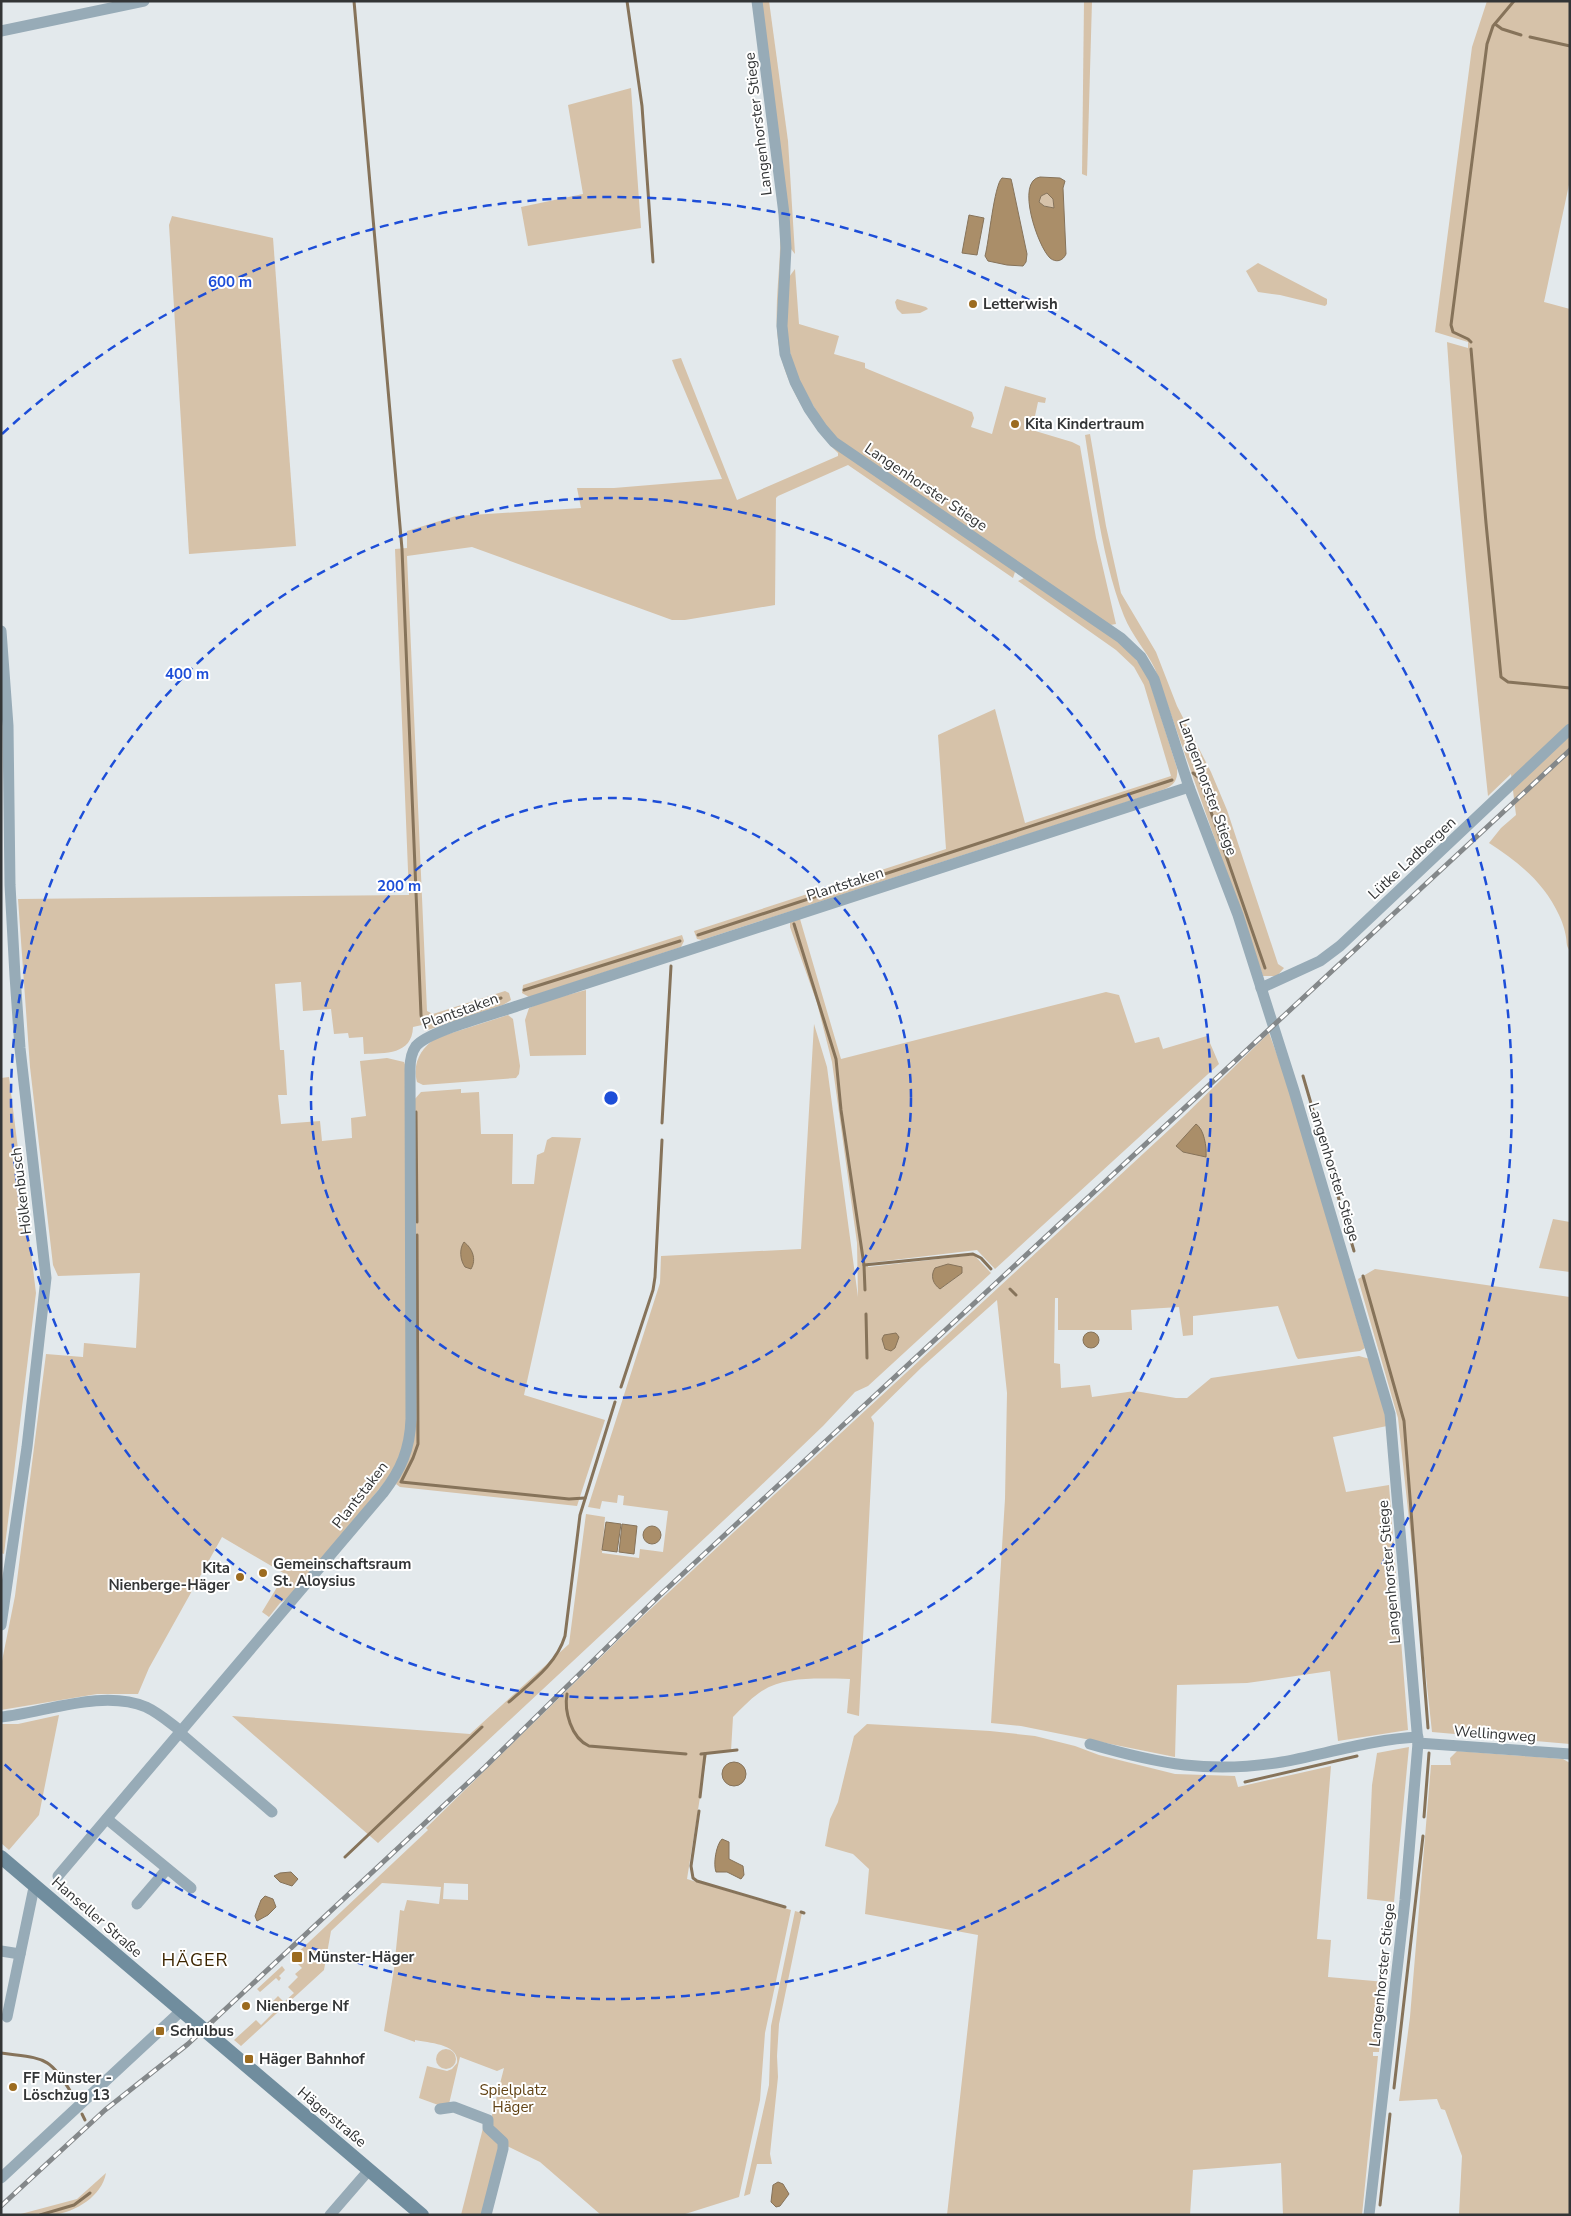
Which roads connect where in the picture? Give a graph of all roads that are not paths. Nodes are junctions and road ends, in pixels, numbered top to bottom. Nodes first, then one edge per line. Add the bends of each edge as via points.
1 (144, 1) edge
2 (757, 1) edge
3 (1, 31) edge
4 (1, 631) edge
5 (1570, 729) edge
6 (1189, 787) junction
7 (1261, 988) junction
8 (1, 1625) edge
9 (1, 1717) edge
10 (181, 1732) junction
11 (1418, 1740) junction
12 (1090, 1744) dead end
13 (1570, 1754) edge
14 (272, 1812) dead end
15 (106, 1819) junction
16 (1, 1857) edge
17 (167, 1869) junction
18 (58, 1876) dead end
19 (37, 1887) junction
20 (191, 1888) dead end
21 (137, 1904) dead end
22 (1, 1951) edge
23 (20, 1954) junction
24 (182, 2010) junction
25 (7, 2017) dead end
26 (440, 2109) dead end
27 (369, 2170) junction
28 (1, 2178) edge
29 (330, 2215) edge
30 (422, 2215) edge
31 (486, 2215) edge
32 (1369, 2215) edge

1 - 3 street
2 - 6 street, Langenhorster Stiege via 784,214 784,345 791,373 809,408 834,442 1129,644 1154,680
4 - 8 street, Hölkenbusch via 8,709 10,885 15,976 46,1278 27,1447
5 - 7 street, Lütke Ladbergen via 1340,946 1320,961
6 - 7 street, Langenhorster Stiege via 1238,915
6 - 10 street, Plantstaken via 517,1006 431,1036 417,1045 410,1069 411,1419 406,1455 383,1493
7 - 11 street, Langenhorster Stiege via 1390,1414
9 - 10 street via 118,1700 152,1710
10 - 14 street
10 - 15 street, Plantstaken
11 - 12 street via 1282,1762 1226,1767 1158,1763
11 - 13 street, Wellingweg
11 - 32 street, Langenhorster Stiege via 1405,1900
15 - 17 street
15 - 18 street, Plantstaken
16 - 19 main road, Hanseller Straße
17 - 20 street
17 - 21 street
19 - 23 street, Hanseller Straße via 33,1892
19 - 24 main road, Hanseller Straße
22 - 23 street
23 - 25 street, Hanseller Straße
24 - 27 main road, Hägerstraße
24 - 28 street
26 - 31 street via 454,2107 488,2120 488,2128 503,2143
27 - 29 street, Hägerstraße
27 - 30 main road, Hägerstraße

